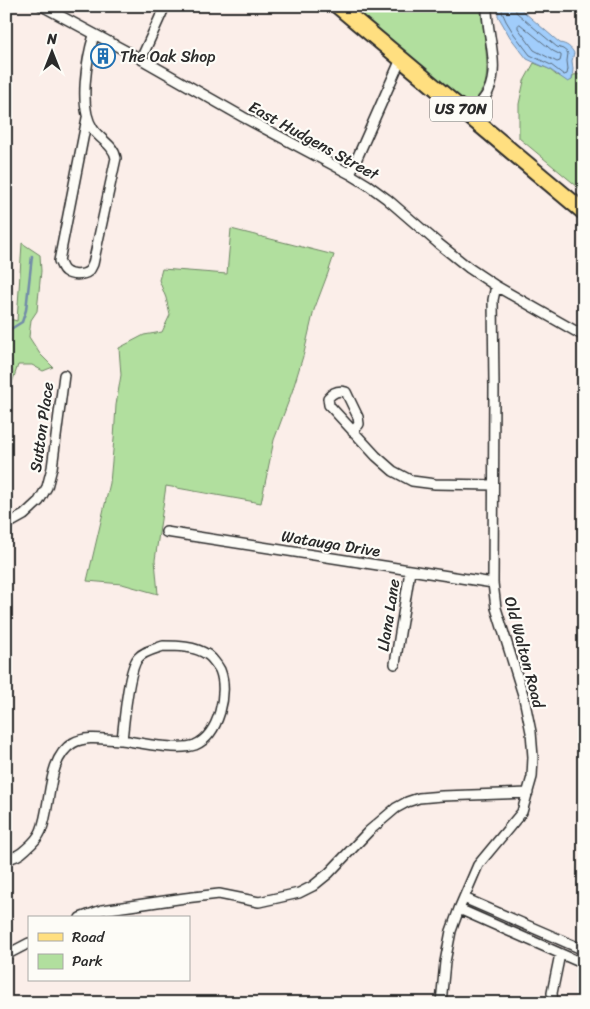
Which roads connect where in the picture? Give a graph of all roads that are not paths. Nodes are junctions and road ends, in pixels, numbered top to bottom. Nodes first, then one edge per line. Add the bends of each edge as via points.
1 (42, 6) edge
2 (165, 6) edge
3 (338, 6) edge
4 (487, 6) edge
5 (94, 35) junction
6 (141, 59) junction
7 (401, 59) junction
8 (470, 117) junction
9 (87, 118) junction
10 (350, 174) junction
11 (584, 212) edge
12 (496, 286) junction
13 (584, 336) edge
14 (64, 375) dead end
15 (353, 432) dead end
16 (493, 485) junction
17 (6, 525) edge
18 (166, 532) dead end
19 (410, 570) junction
20 (492, 583) junction
21 (395, 664) dead end
22 (122, 740) junction
23 (528, 793) junction
24 (6, 859) edge
25 (464, 898) junction
26 (459, 909) junction
27 (86, 916) edge
28 (28, 944) edge
29 (584, 950) edge
30 (560, 954) junction
31 (6, 955) edge
32 (584, 964) edge
33 (441, 1003) edge
34 (552, 1003) edge

1 - 5 street, East Hudgens Street
2 - 6 street
3 - 7 main road, US 70N
4 - 8 street via 492,76 488,91
5 - 6 street, East Hudgens Street
5 - 9 street via 86,70
6 - 10 street, East Hudgens Street via 243,118
7 - 8 main road, US 70N
7 - 10 street
8 - 11 main road, US 70N
9 - 9 street via 98,136 111,146 116,158 93,264 88,271 72,274 65,272 59,261
10 - 12 street, East Hudgens Street
12 - 13 street, East Hudgens Street
12 - 16 street, Old Walton Road via 493,300
14 - 17 street, Sutton Place via 47,487 24,515
15 - 16 street via 393,471 412,481
16 - 20 street, Old Walton Road
18 - 19 street, Watauga Drive
19 - 20 street, Watauga Drive
19 - 21 street, Llana Lane
20 - 23 street, Old Walton Road via 531,732 532,777
22 - 22 street via 182,748 207,737 222,704 224,684 220,668 207,655 178,646 163,646 138,658 129,685
22 - 24 street via 87,738 73,743 62,753 55,766 40,833 23,852
23 - 25 street, Old Walton Road via 522,812 478,865
23 - 27 street via 442,796 407,802 370,831 330,874 299,893 259,902 219,894 102,910
25 - 26 street, Old Walton Road
25 - 29 street
26 - 30 street
26 - 33 street, Old Walton Road via 445,962
28 - 31 street
30 - 32 street
30 - 34 street

